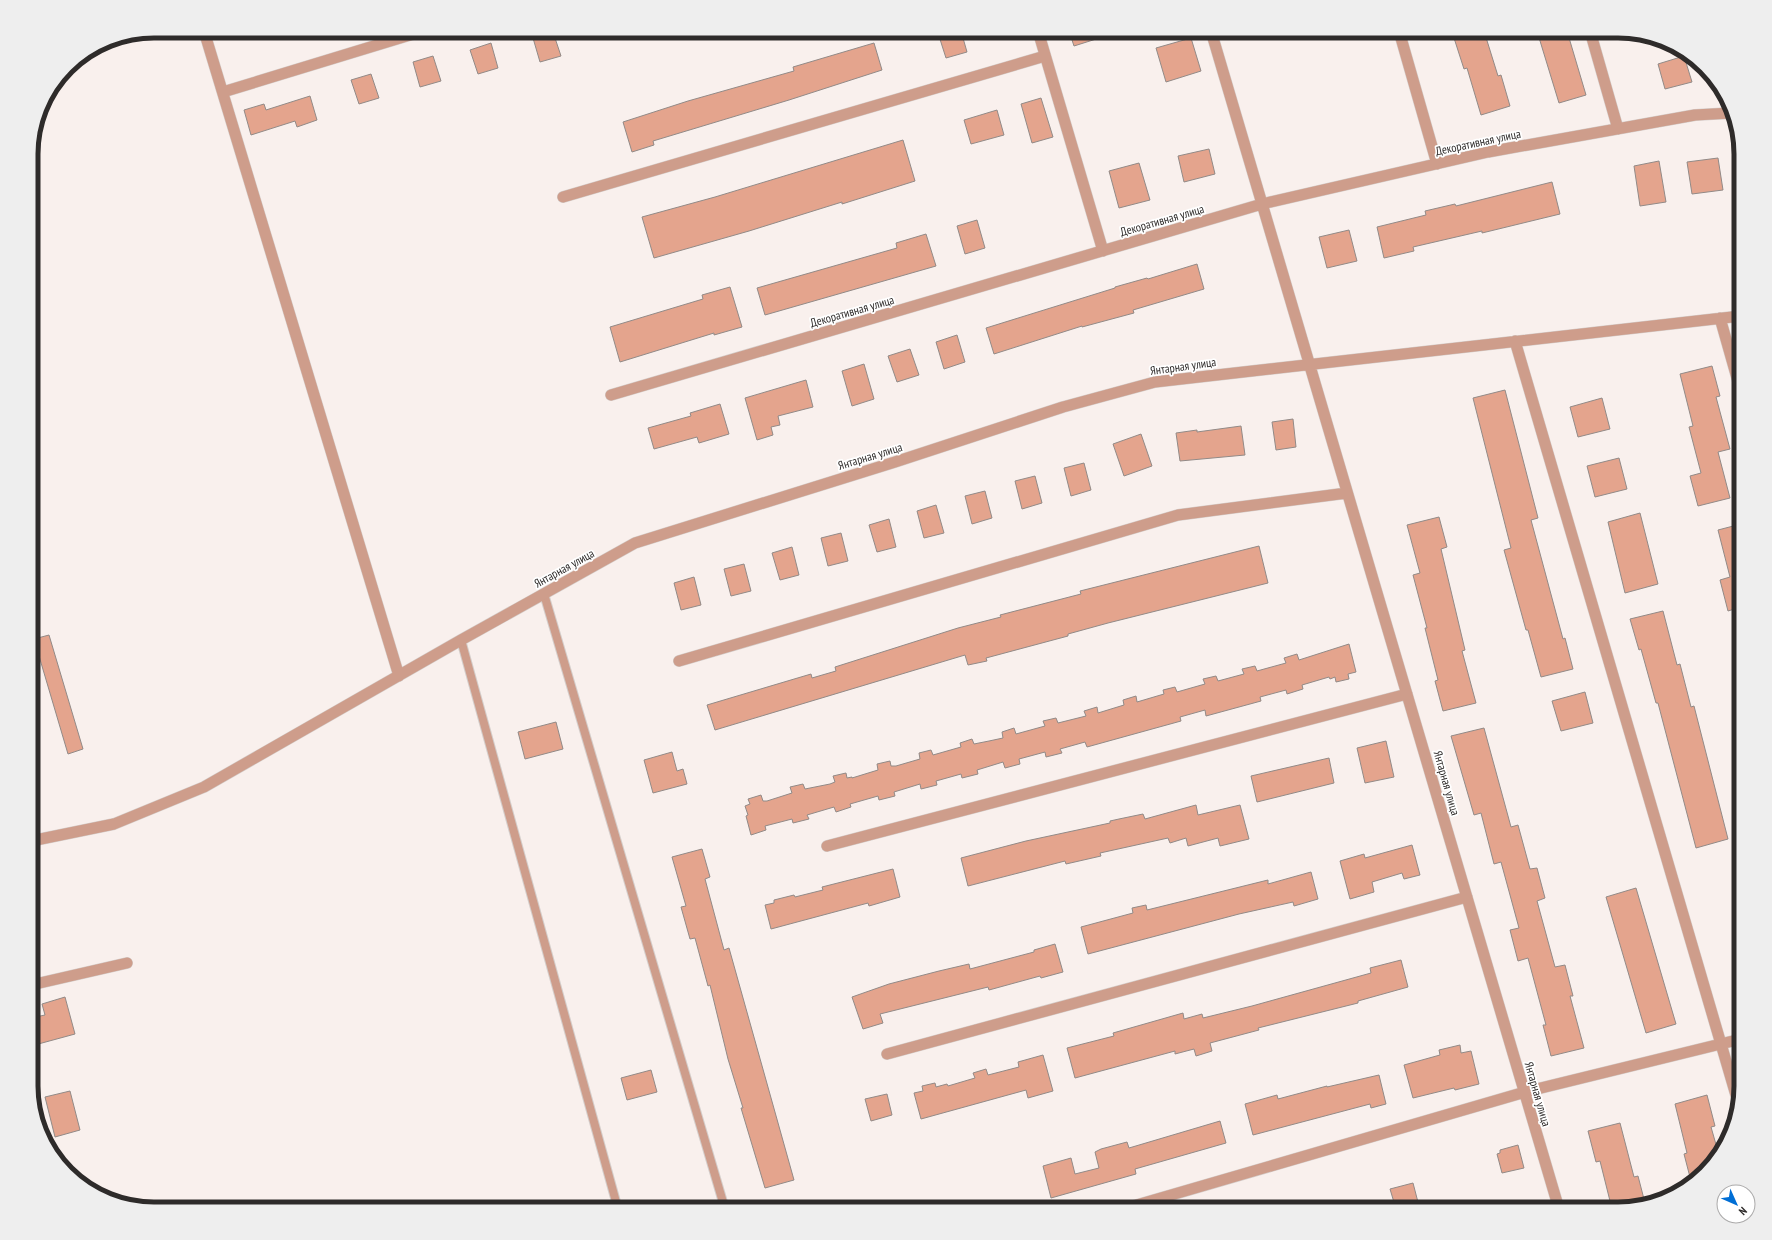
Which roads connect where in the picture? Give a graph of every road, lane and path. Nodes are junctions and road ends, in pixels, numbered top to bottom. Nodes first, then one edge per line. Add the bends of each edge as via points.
1 (206, 38) edge
2 (400, 38) edge
3 (1040, 38) edge
4 (1213, 38) edge
5 (1401, 38) edge
6 (1592, 38) edge
7 (1045, 56) junction
8 (223, 92) junction
9 (1726, 113) edge
10 (1618, 129) junction
11 (1437, 164) junction
12 (563, 197) dead end
13 (1262, 204) junction
14 (1103, 251) junction
15 (1734, 317) edge
16 (1720, 318) junction
17 (1515, 341) junction
18 (1310, 364) junction
19 (1734, 367) edge
20 (611, 395) dead end
21 (1347, 493) junction
22 (544, 594) junction
23 (461, 640) junction
24 (679, 661) dead end
25 (399, 676) junction
26 (1407, 694) junction
27 (38, 840) edge
28 (827, 846) dead end
29 (1467, 898) junction
30 (127, 963) dead end
31 (38, 983) edge
32 (1734, 1041) edge
33 (1721, 1044) junction
34 (887, 1054) dead end
35 (1734, 1088) edge
36 (1524, 1092) junction
37 (616, 1202) edge
38 (723, 1202) edge
39 (1147, 1202) edge
40 (1557, 1202) edge

1 - 8 street
2 - 8 street
3 - 7 street
4 - 13 street, Янтарная улица
5 - 11 street
6 - 10 street
7 - 12 street
7 - 14 street
8 - 25 street
9 - 10 street, Декоративная улица via 1695,115
10 - 11 street, Декоративная улица via 1488,152
11 - 13 street, Декоративная улица
13 - 14 street, Декоративная улица
13 - 18 street, Янтарная улица
14 - 20 street, Декоративная улица
15 - 16 street
16 - 17 street
16 - 19 street
17 - 18 street
17 - 33 street
18 - 21 street, Янтарная улица
18 - 22 street, Янтарная улица via 1155,382 1063,407 635,543
21 - 24 street via 1178,515
21 - 26 street, Янтарная улица
22 - 23 street, Янтарная улица
22 - 38 lane
23 - 25 street, Янтарная улица
23 - 37 lane
25 - 27 street, Янтарная улица via 204,787 114,824
26 - 28 street
26 - 29 street, Янтарная улица
29 - 34 street
29 - 36 street, Янтарная улица
30 - 31 street
32 - 33 street
33 - 35 street
33 - 36 street
36 - 39 street
36 - 40 street, Янтарная улица

